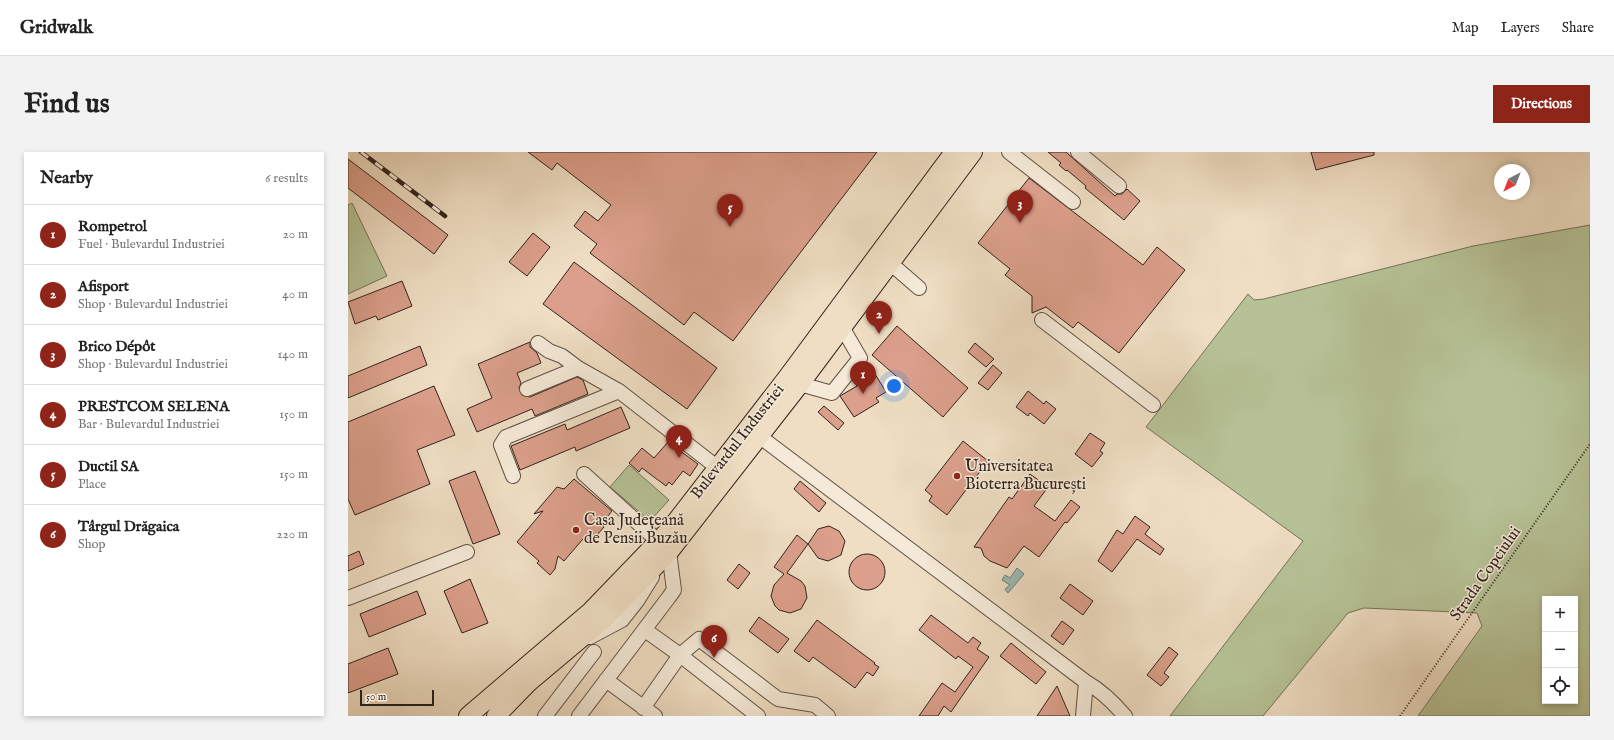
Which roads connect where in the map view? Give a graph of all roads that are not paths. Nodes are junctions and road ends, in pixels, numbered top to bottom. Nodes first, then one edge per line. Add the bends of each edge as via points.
1 (954, 152) edge
2 (973, 152) edge
3 (1009, 152) edge
4 (1078, 152) edge
5 (1119, 186) dead end
6 (1073, 202) dead end
7 (884, 258) junction
8 (919, 288) dead end
9 (1042, 320) dead end
10 (842, 327) junction
11 (538, 343) dead end
12 (578, 368) junction
13 (795, 380) junction
14 (527, 389) dead end
15 (619, 391) junction
16 (1153, 405) dead end
17 (754, 432) junction
18 (718, 468) junction
19 (584, 474) dead end
20 (512, 476) dead end
21 (664, 550) junction
22 (467, 552) dead end
23 (348, 598) edge
24 (645, 630) junction
25 (594, 652) dead end
26 (680, 655) junction
27 (606, 680) junction
28 (1086, 682) junction
29 (643, 708) junction
30 (468, 716) edge
31 (496, 716) edge
32 (545, 716) edge
33 (579, 716) edge
34 (655, 716) edge
35 (758, 716) edge
36 (828, 716) edge
37 (1083, 716) edge
38 (1125, 716) edge

1 - 7 main road, Bulevardul Industriei
2 - 7 main road, Bulevardul Industriei
3 - 6 street
4 - 5 street
7 - 8 street
7 - 10 main road, Bulevardul Industriei
7 - 13 main road, Bulevardul Industriei
9 - 16 street
10 - 13 main road, Bulevardul Industriei
10 - 13 street via 860,358 832,393
11 - 12 street
12 - 14 street
12 - 15 street
13 - 17 main road, Bulevardul Industriei
15 - 18 street
15 - 20 street via 506,437 501,445
17 - 18 main road, Bulevardul Industriei
17 - 21 main road, Bulevardul Industriei
17 - 28 street
18 - 21 main road, Bulevardul Industriei
19 - 21 street
21 - 24 street via 674,590
21 - 30 main road, Bulevardul Industriei
21 - 31 main road, Bulevardul Industriei via 604,619 529,682
22 - 23 street
24 - 26 street
24 - 27 street
25 - 32 street
26 - 29 street
26 - 35 street
26 - 36 street via 699,639 778,699 815,705
27 - 29 street
27 - 33 street
28 - 37 street
28 - 38 street via 1108,696
29 - 34 street

